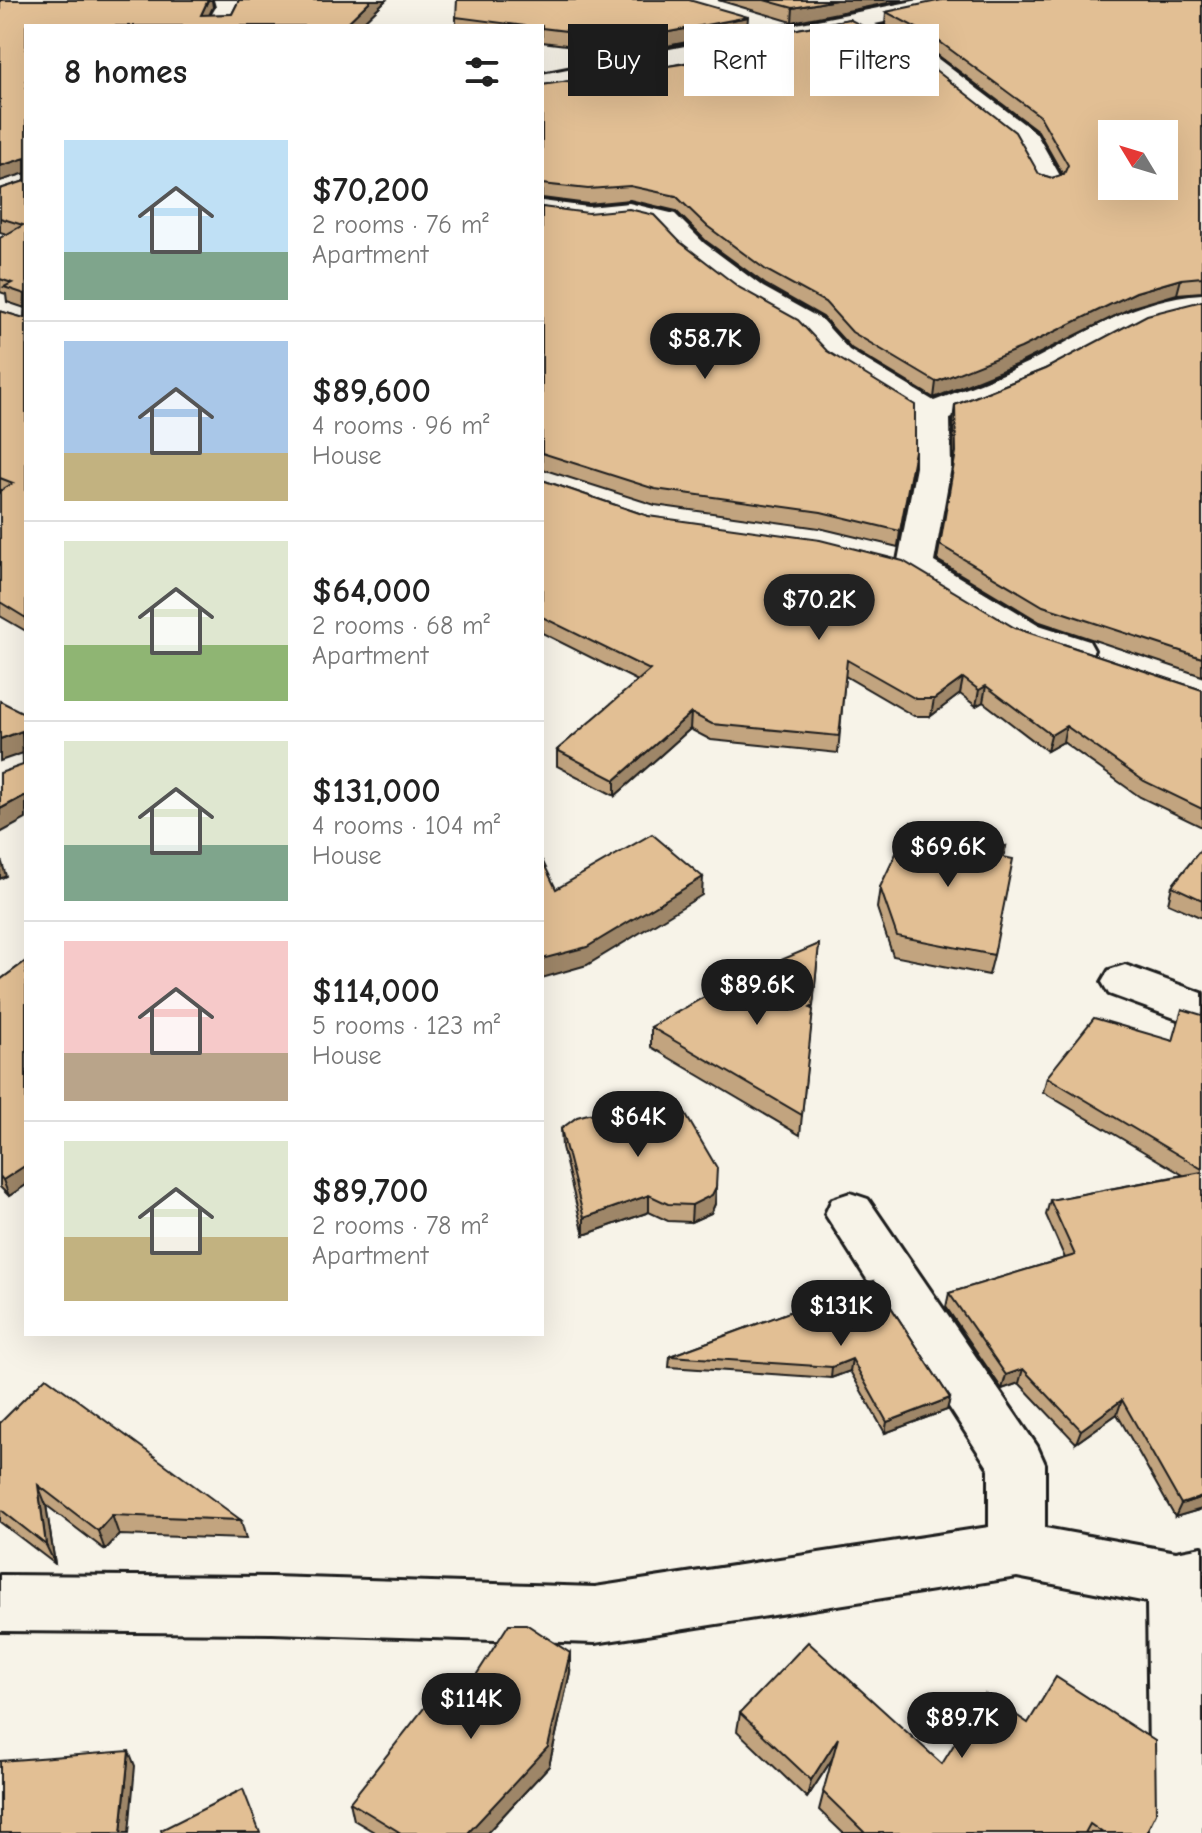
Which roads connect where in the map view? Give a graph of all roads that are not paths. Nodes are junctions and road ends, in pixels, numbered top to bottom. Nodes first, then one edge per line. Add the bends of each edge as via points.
1 (226, 0) edge
2 (957, 0) edge
3 (742, 18) edge
4 (852, 21) junction
5 (219, 24) edge
6 (763, 24) edge
7 (794, 33) edge
8 (684, 54) edge
9 (544, 82) edge
10 (1049, 181) edge
11 (544, 210) edge
12 (1202, 303) edge
13 (932, 414) junction
14 (1113, 662) edge
15 (1125, 982) dead end
16 (1202, 1011) edge
17 (850, 1214) dead end
18 (1017, 1550) junction
19 (1189, 1577) edge
20 (0, 1603) edge
21 (1182, 1833) edge

1 - 5 street
2 - 4 street
3 - 6 street
4 - 7 street
4 - 10 street via 920,57 1026,139
8 - 9 street
11 - 13 street via 588,216 629,212 665,220 752,294 810,326 838,357
12 - 13 street via 1176,302 1146,311 1039,370
13 - 14 street via 937,429 926,515 901,562 1026,633
15 - 16 street
17 - 18 street via 1017,1464
18 - 19 street
18 - 20 street via 595,1615
19 - 21 street

